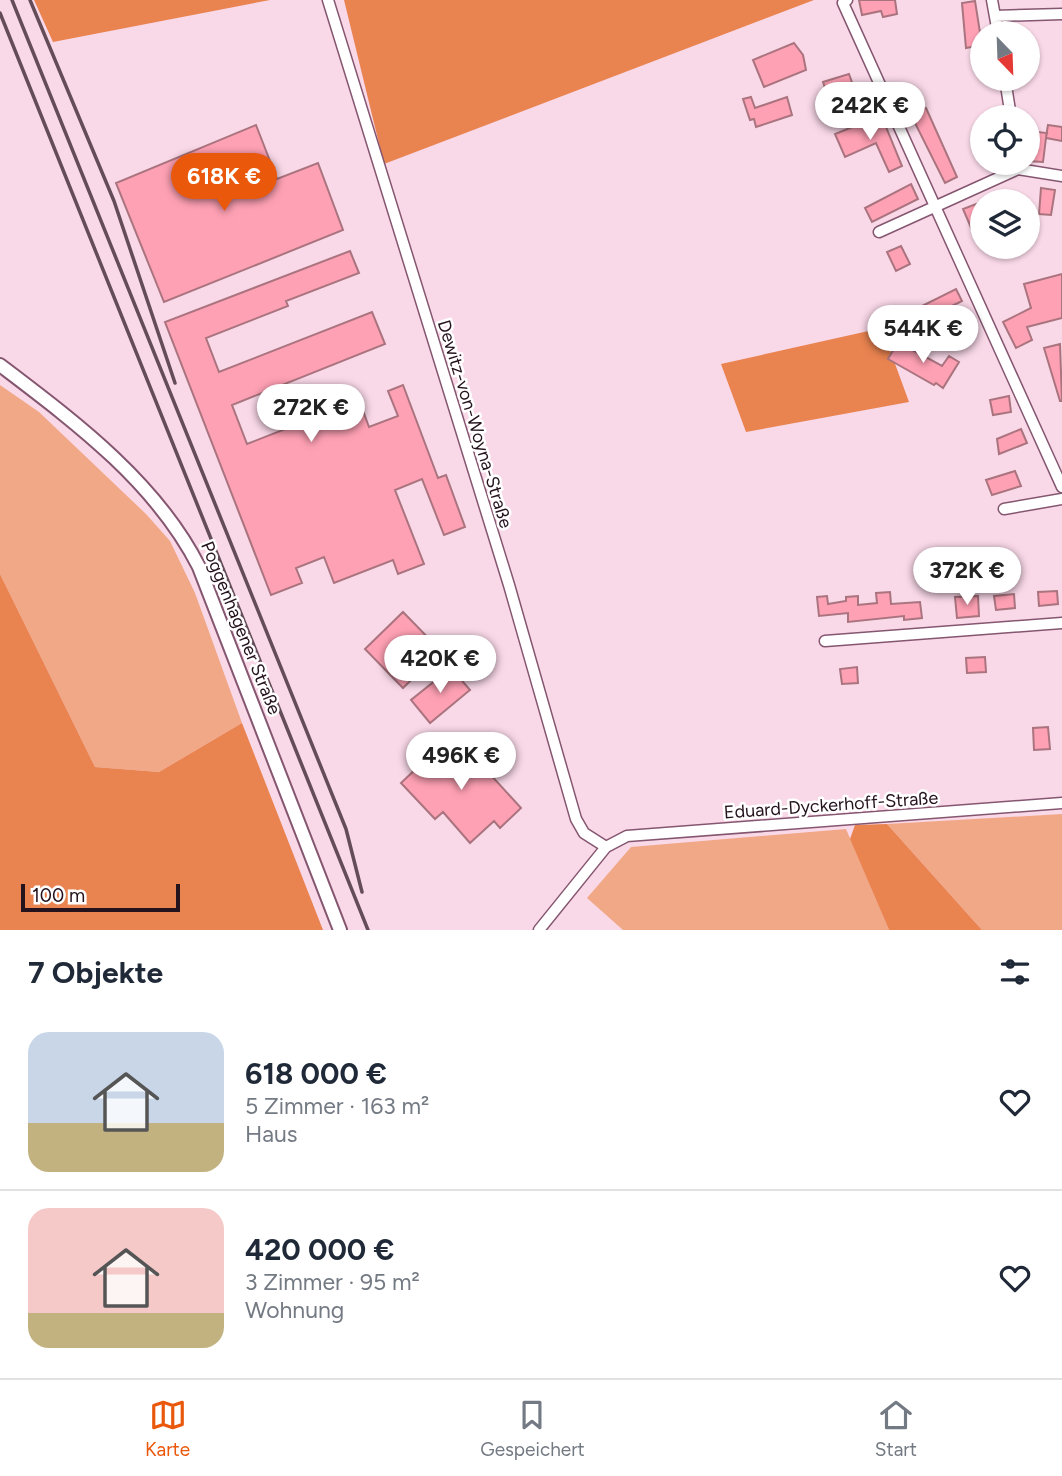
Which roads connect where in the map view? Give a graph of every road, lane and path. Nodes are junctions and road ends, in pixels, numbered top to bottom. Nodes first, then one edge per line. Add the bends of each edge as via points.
1 (328, 0) edge
2 (992, 0) edge
3 (845, 1) edge
4 (1062, 14) edge
5 (995, 16) junction
6 (996, 21) edge
7 (1040, 171) edge
8 (1000, 175) edge
9 (1062, 176) edge
10 (935, 207) junction
11 (879, 232) dead end
12 (0, 365) edge
13 (1062, 486) edge
14 (1062, 499) edge
15 (1004, 509) dead end
16 (1062, 623) edge
17 (825, 641) dead end
18 (1062, 803) edge
19 (606, 847) junction
20 (341, 930) edge
21 (539, 930) edge

1 - 19 street, Dewitz-von-Woyna-Straße via 509,585 576,819 584,833
2 - 5 street
3 - 10 street
4 - 5 street
5 - 6 street
7 - 9 street
8 - 10 street
10 - 11 street
10 - 13 street
12 - 20 street, Poggenhagener Straße via 121,465 183,534
14 - 15 street
16 - 17 street
18 - 19 street, Eduard-Dyckerhoff-Straße via 627,836
19 - 21 street

